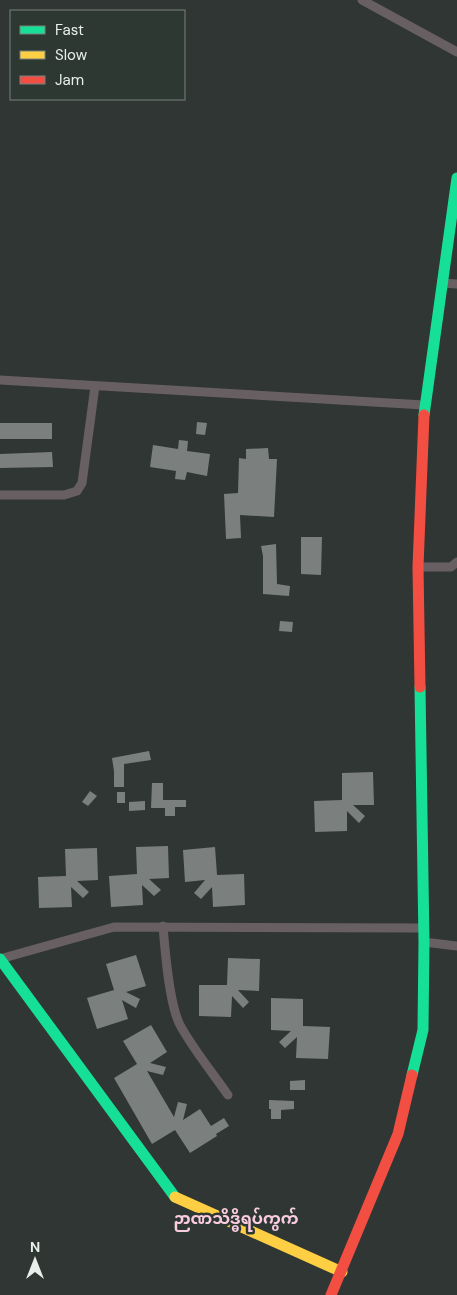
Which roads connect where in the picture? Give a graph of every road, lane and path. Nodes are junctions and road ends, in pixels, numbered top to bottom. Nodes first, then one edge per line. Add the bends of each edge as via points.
1 (362, 0) edge
2 (457, 52) edge
3 (457, 178) edge
4 (442, 283) junction
5 (457, 284) edge
6 (0, 380) edge
7 (95, 386) junction
8 (424, 405) junction
9 (0, 495) edge
10 (457, 562) edge
11 (418, 567) junction
12 (164, 926) junction
13 (423, 928) junction
14 (424, 942) junction
15 (457, 946) edge
16 (0, 959) edge
17 (228, 1095) dead end
18 (342, 1272) junction
19 (331, 1295) edge

1 - 2 street
3 - 4 street
4 - 5 street
4 - 8 street
6 - 7 street
7 - 8 street
7 - 9 street via 82,483 77,491 64,495
8 - 11 street
10 - 11 street via 450,567
11 - 13 street
12 - 13 street
12 - 16 street via 114,927
12 - 17 street via 165,950 179,1024
13 - 14 street
14 - 15 street
14 - 18 street via 423,1030 398,1134
16 - 18 street via 175,1197
18 - 19 street

